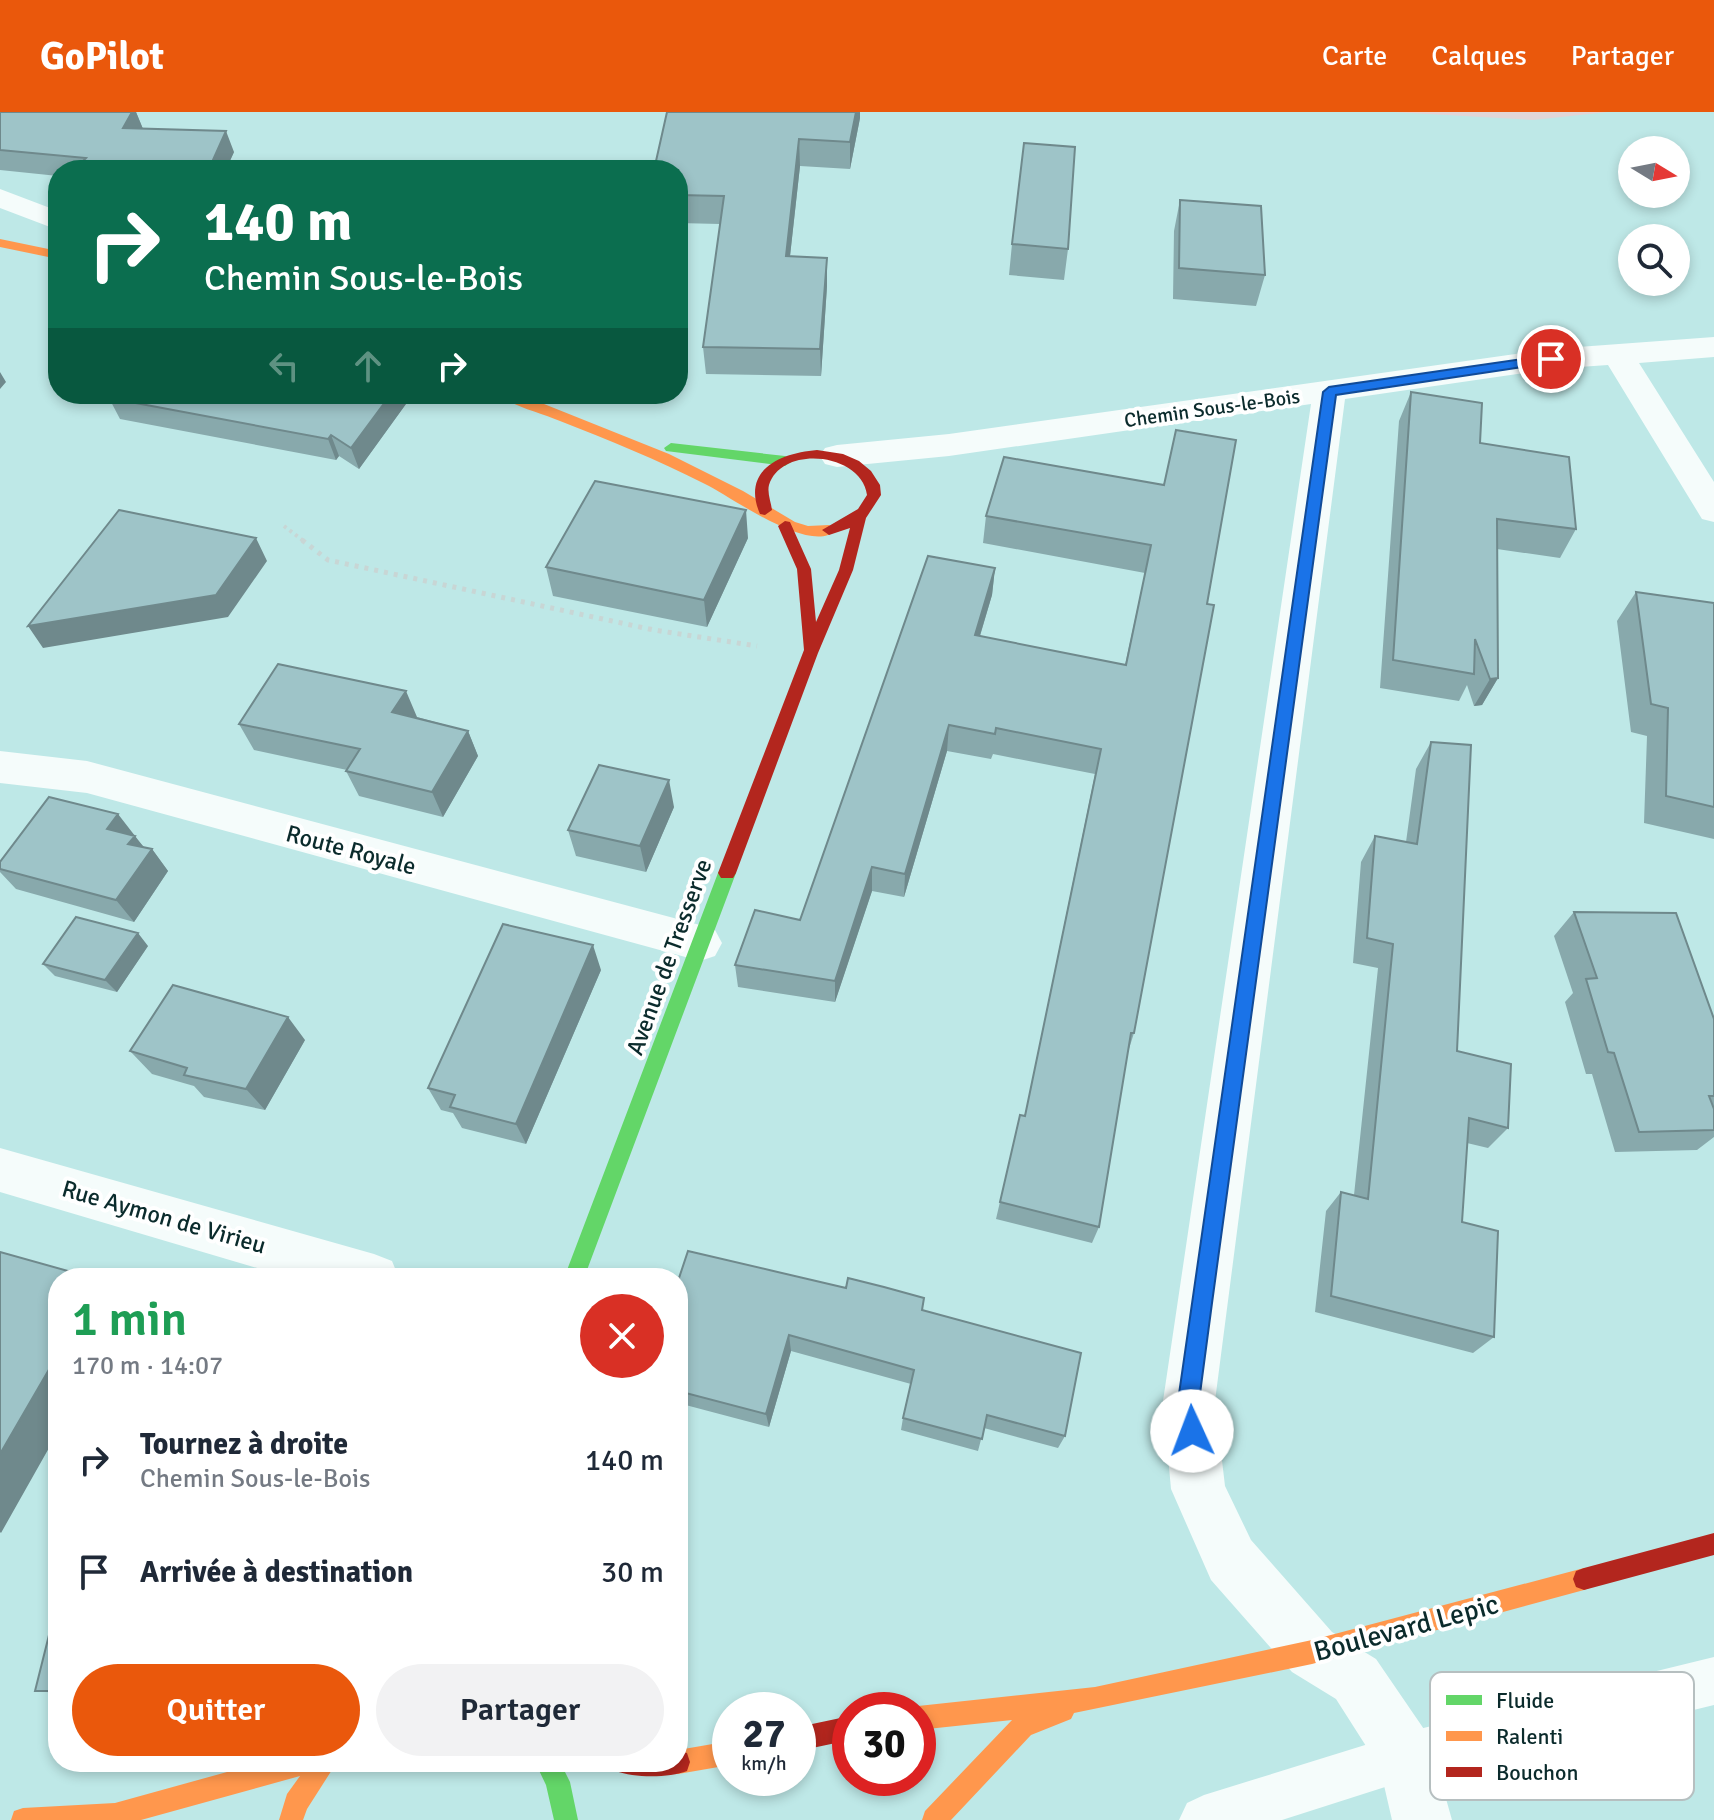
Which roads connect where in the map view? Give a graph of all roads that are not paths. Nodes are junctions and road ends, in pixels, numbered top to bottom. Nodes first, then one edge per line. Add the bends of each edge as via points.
1 (0, 198) edge
2 (48, 217) edge
3 (0, 243) edge
4 (48, 253) edge
5 (1714, 347) edge
6 (1618, 355) junction
7 (1329, 392) junction
8 (532, 404) edge
9 (629, 441) junction
10 (949, 445) junction
11 (837, 456) junction
12 (785, 461) junction
13 (867, 506) junction
14 (765, 510) junction
15 (1714, 510) edge
16 (785, 526) junction
17 (810, 653) junction
18 (0, 767) edge
19 (700, 943) junction
20 (0, 1170) edge
21 (339, 1268) edge
22 (578, 1268) edge
23 (1714, 1544) edge
24 (1312, 1652) junction
25 (1714, 1681) edge
26 (1694, 1686) edge
27 (1095, 1699) junction
28 (936, 1716) edge
29 (1430, 1750) edge
30 (712, 1756) edge
31 (1407, 1756) junction
32 (688, 1760) edge
33 (273, 1772) edge
34 (318, 1772) edge
35 (552, 1772) edge
36 (119, 1818) edge
37 (23, 1820) edge
38 (291, 1820) edge
39 (566, 1820) edge
40 (934, 1820) edge
41 (1204, 1820) edge
42 (1422, 1820) edge

1 - 2 street
3 - 4 street
5 - 6 street, Chemin Sous-le-Bois
6 - 7 street, Chemin Sous-le-Bois via 1551,359
6 - 15 street
7 - 10 street, Chemin Sous-le-Bois
7 - 24 street via 1189,1401 1198,1489 1231,1560
8 - 9 street
9 - 12 street
9 - 14 street, Avenue de Tresserve
10 - 11 street, Chemin Sous-le-Bois
10 - 13 street, Chemin Sous-le-Bois via 887,478
11 - 12 street
11 - 13 street via 870,478
12 - 14 street via 761,483 759,497
13 - 16 street via 838,529 811,532
13 - 17 street, Avenue de Tresserve
14 - 16 street, Avenue de Tresserve
16 - 17 street, Avenue de Tresserve via 805,572
17 - 19 street, Avenue de Tresserve
18 - 19 street, Route Royale via 87,777
19 - 22 street, Avenue de Tresserve
20 - 21 street, Rue Aymon de Virieu
23 - 24 street, Boulevard Lepic
24 - 27 street, Boulevard Lepic
24 - 31 street via 1356,1679
25 - 26 lane
27 - 28 street, Boulevard Lepic
27 - 40 street, Boulevard Lepic via 1023,1726
29 - 31 lane
30 - 32 street
31 - 41 lane
31 - 42 street
33 - 36 street
34 - 38 street
35 - 39 street
36 - 37 street

